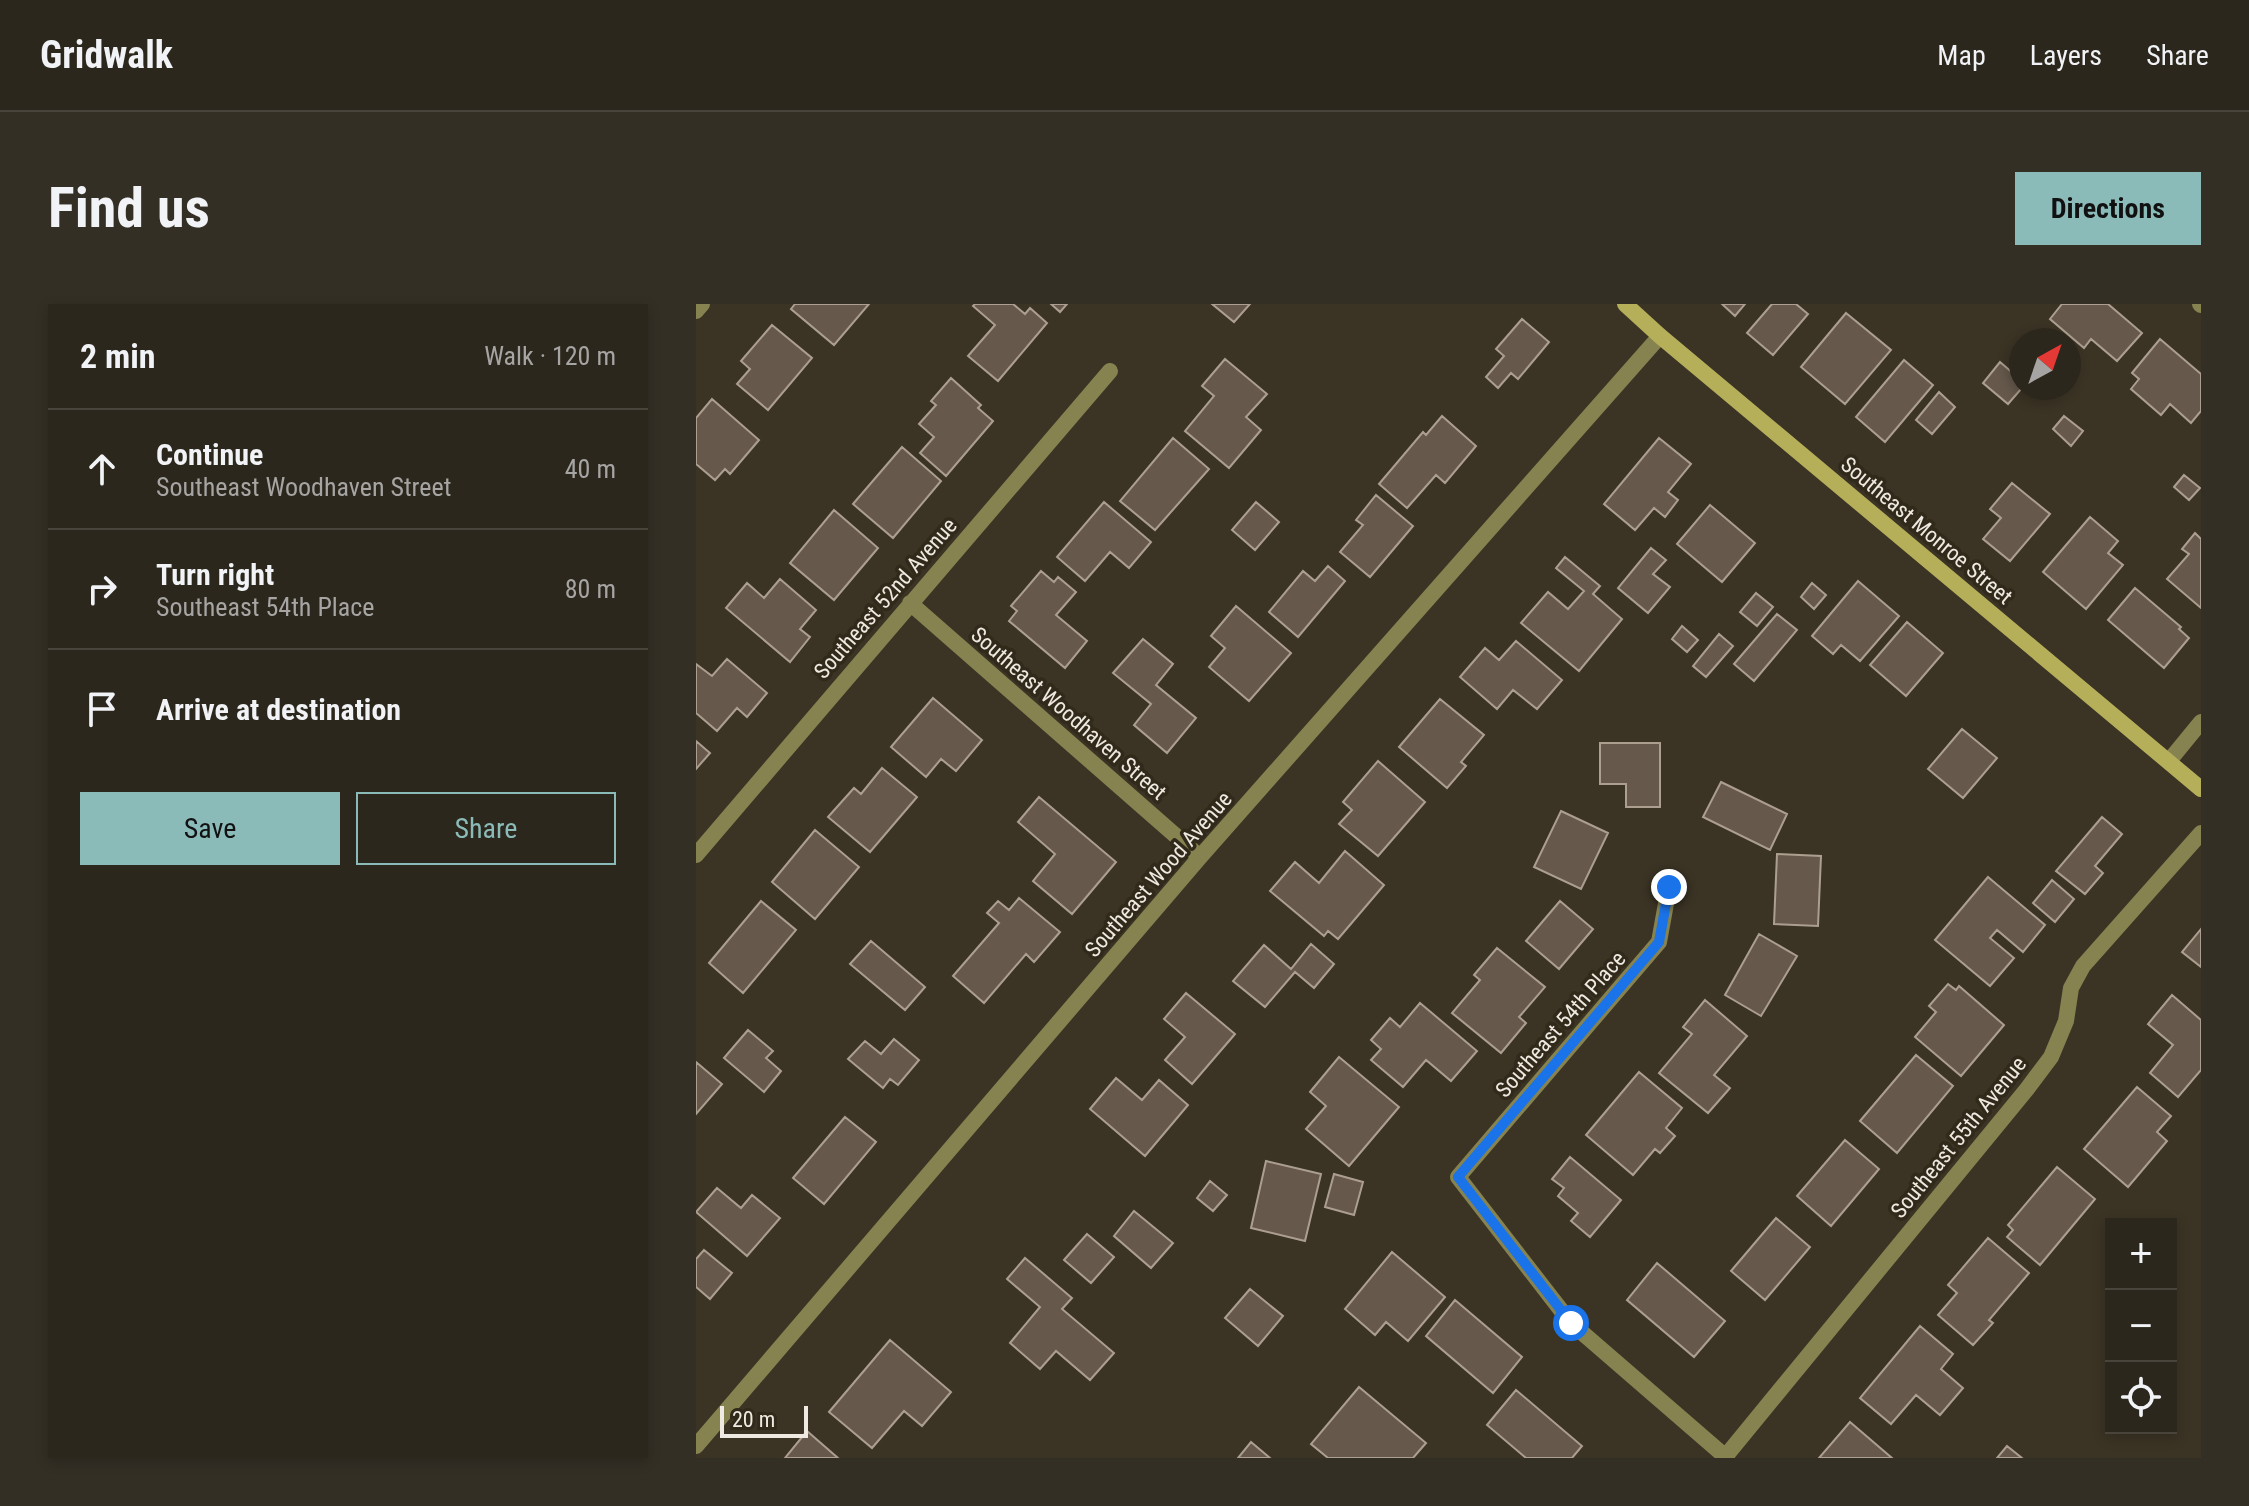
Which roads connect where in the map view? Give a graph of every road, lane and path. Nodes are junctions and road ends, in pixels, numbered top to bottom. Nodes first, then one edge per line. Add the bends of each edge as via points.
1 (702, 304) edge
2 (1625, 304) edge
3 (696, 311) edge
4 (1660, 336) junction
5 (1110, 371) dead end
6 (910, 603) junction
7 (2201, 722) edge
8 (2169, 761) junction
9 (2201, 789) edge
10 (2201, 833) edge
11 (696, 855) edge
12 (1200, 857) junction
13 (1669, 887) dead end
14 (696, 1446) edge
15 (1726, 1457) edge

1 - 3 street
2 - 4 street, Southeast Monroe Street
4 - 8 street, Southeast Monroe Street
4 - 12 street, Southeast Wood Avenue
5 - 6 street, Southeast 52nd Avenue
6 - 11 street, Southeast 52nd Avenue
6 - 12 street, Southeast Woodhaven Street
7 - 8 street
8 - 9 street, Southeast Monroe Street
10 - 15 street, Southeast 55th Avenue via 2083,966 2071,988 2066,1021 2051,1057 2027,1089
12 - 14 street, Southeast Wood Avenue
13 - 15 street, Southeast 54th Place via 1659,942 1458,1177 1571,1323

